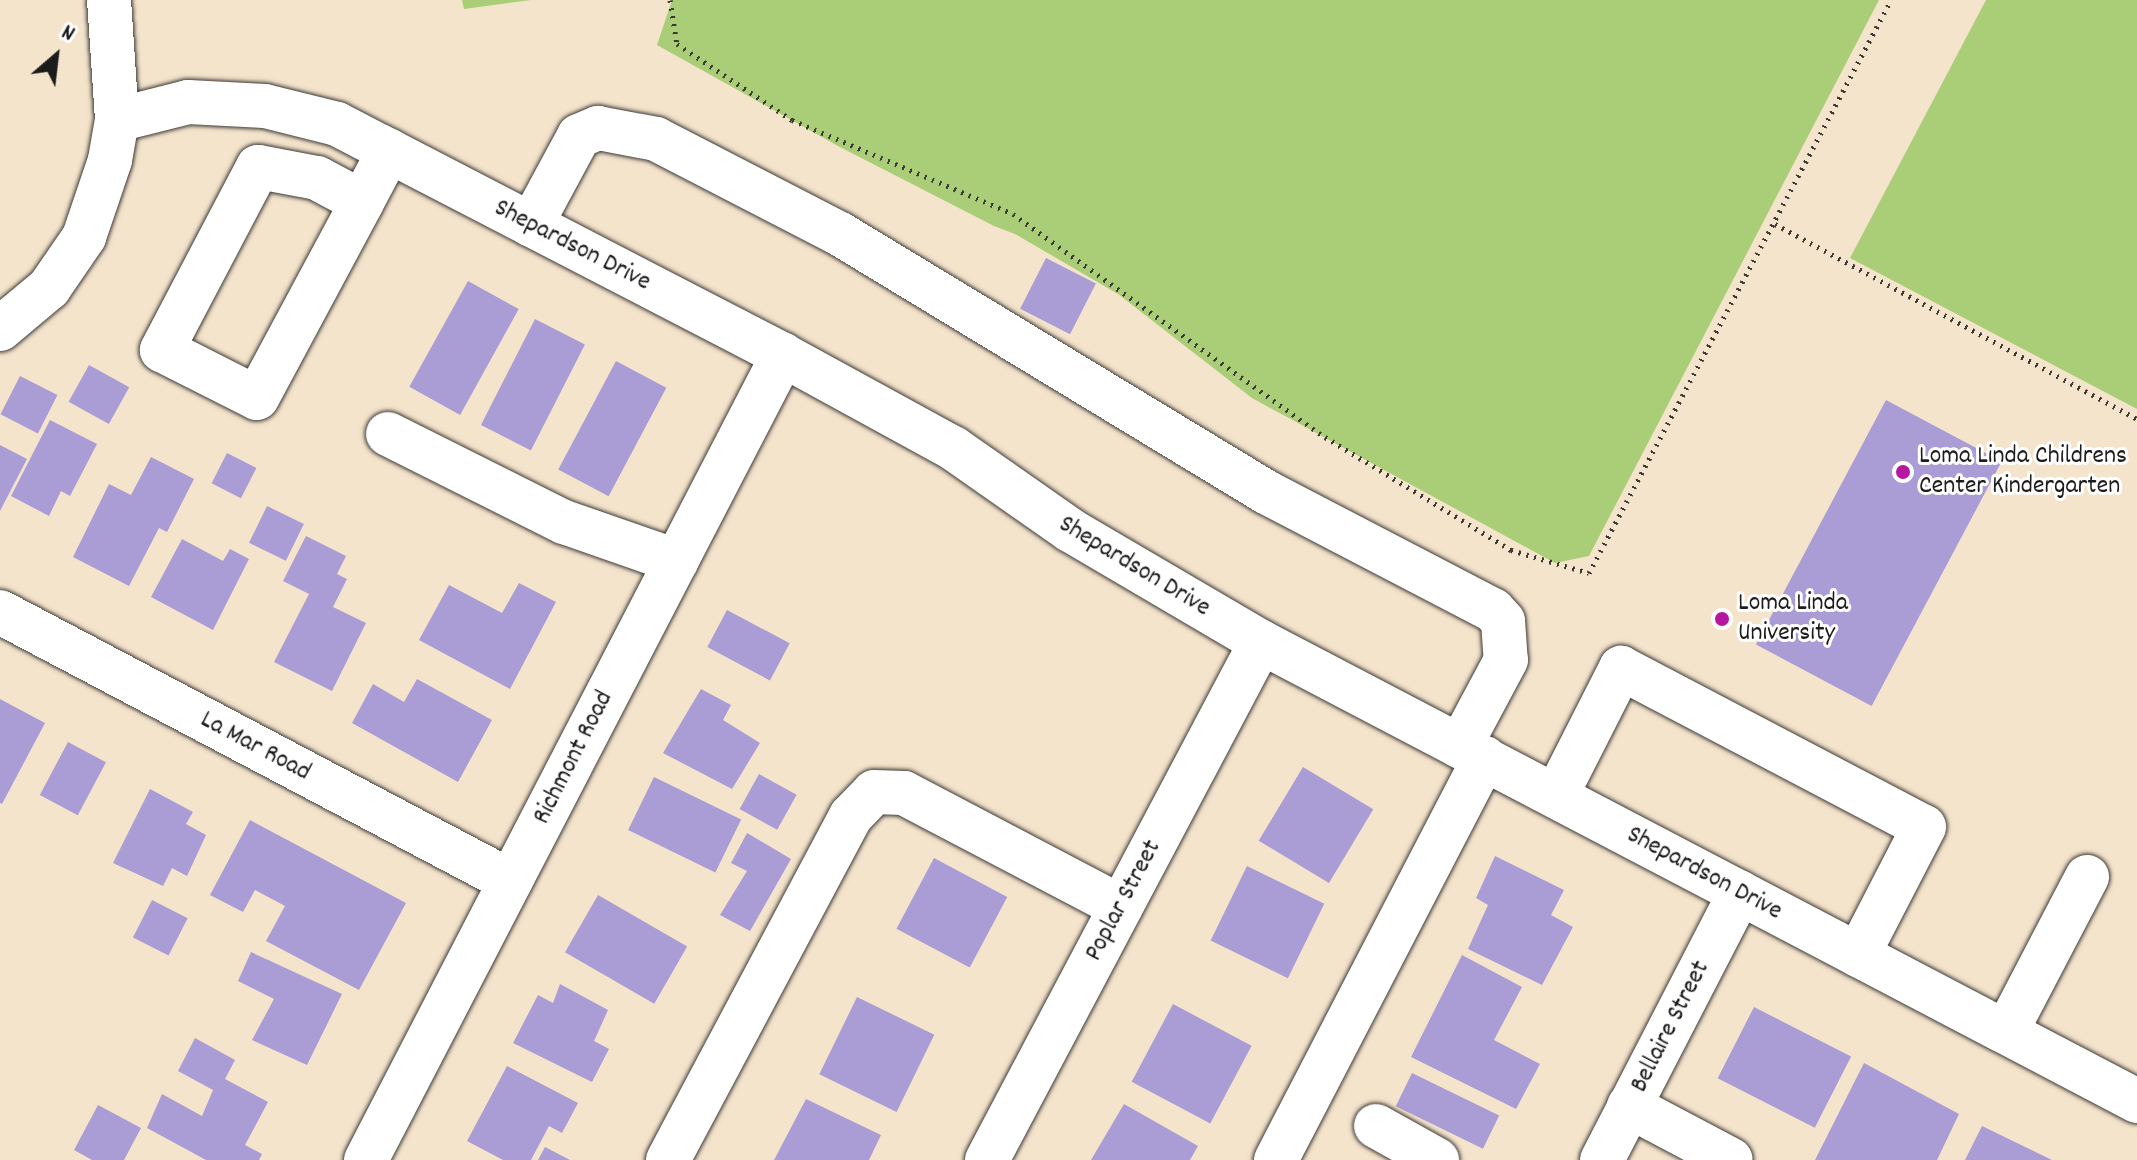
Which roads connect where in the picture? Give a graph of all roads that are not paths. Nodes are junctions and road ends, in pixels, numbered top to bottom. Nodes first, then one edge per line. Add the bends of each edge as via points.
1 (109, 0) edge
2 (117, 120) junction
3 (389, 151) junction
4 (362, 202) junction
5 (531, 225) junction
6 (0, 329) edge
7 (783, 355) junction
8 (388, 434) dead end
9 (676, 561) junction
10 (0, 612) edge
11 (1261, 642) junction
12 (1472, 752) junction
13 (1556, 796) junction
14 (2087, 877) dead end
15 (510, 881) junction
16 (1740, 893) junction
17 (1121, 907) junction
18 (1858, 955) junction
19 (2006, 1032) junction
20 (2137, 1101) edge
21 (1629, 1106) junction
22 (1376, 1126) dead end
23 (366, 1160) edge
24 (668, 1160) edge
25 (987, 1160) edge
26 (1276, 1160) edge
27 (1437, 1160) edge
28 (1602, 1160) edge
29 (1731, 1160) edge

1 - 2 street
2 - 3 street, Shepardson Drive via 188,102 265,106 337,124
2 - 6 street via 110,160 84,237 49,288
3 - 4 street
3 - 5 street, Shepardson Drive
4 - 4 street via 257,398 162,350 258,167 317,178
5 - 7 street, Shepardson Drive
5 - 12 street via 579,136 598,128 656,139 840,234 1266,492 1493,610 1503,621 1506,660
7 - 9 street, Richmont Road
7 - 11 street, Shepardson Drive via 953,448 1070,530
8 - 9 street via 564,522
9 - 15 street, Richmont Road
10 - 15 street, La Mar Road
11 - 12 street, Shepardson Drive
11 - 17 street, Poplar Street
12 - 13 street, Shepardson Drive
12 - 26 street
13 - 16 street, Shepardson Drive
13 - 18 street via 1621,668 1897,812 1924,827
14 - 19 street
15 - 23 street, Richmont Road
16 - 18 street, Shepardson Drive
16 - 21 street, Bellaire Street
17 - 24 street via 904,793 874,792 851,816
17 - 25 street, Poplar Street
18 - 19 street, Shepardson Drive
19 - 20 street, Shepardson Drive
21 - 28 street, Bellaire Street
21 - 29 street
22 - 27 street

